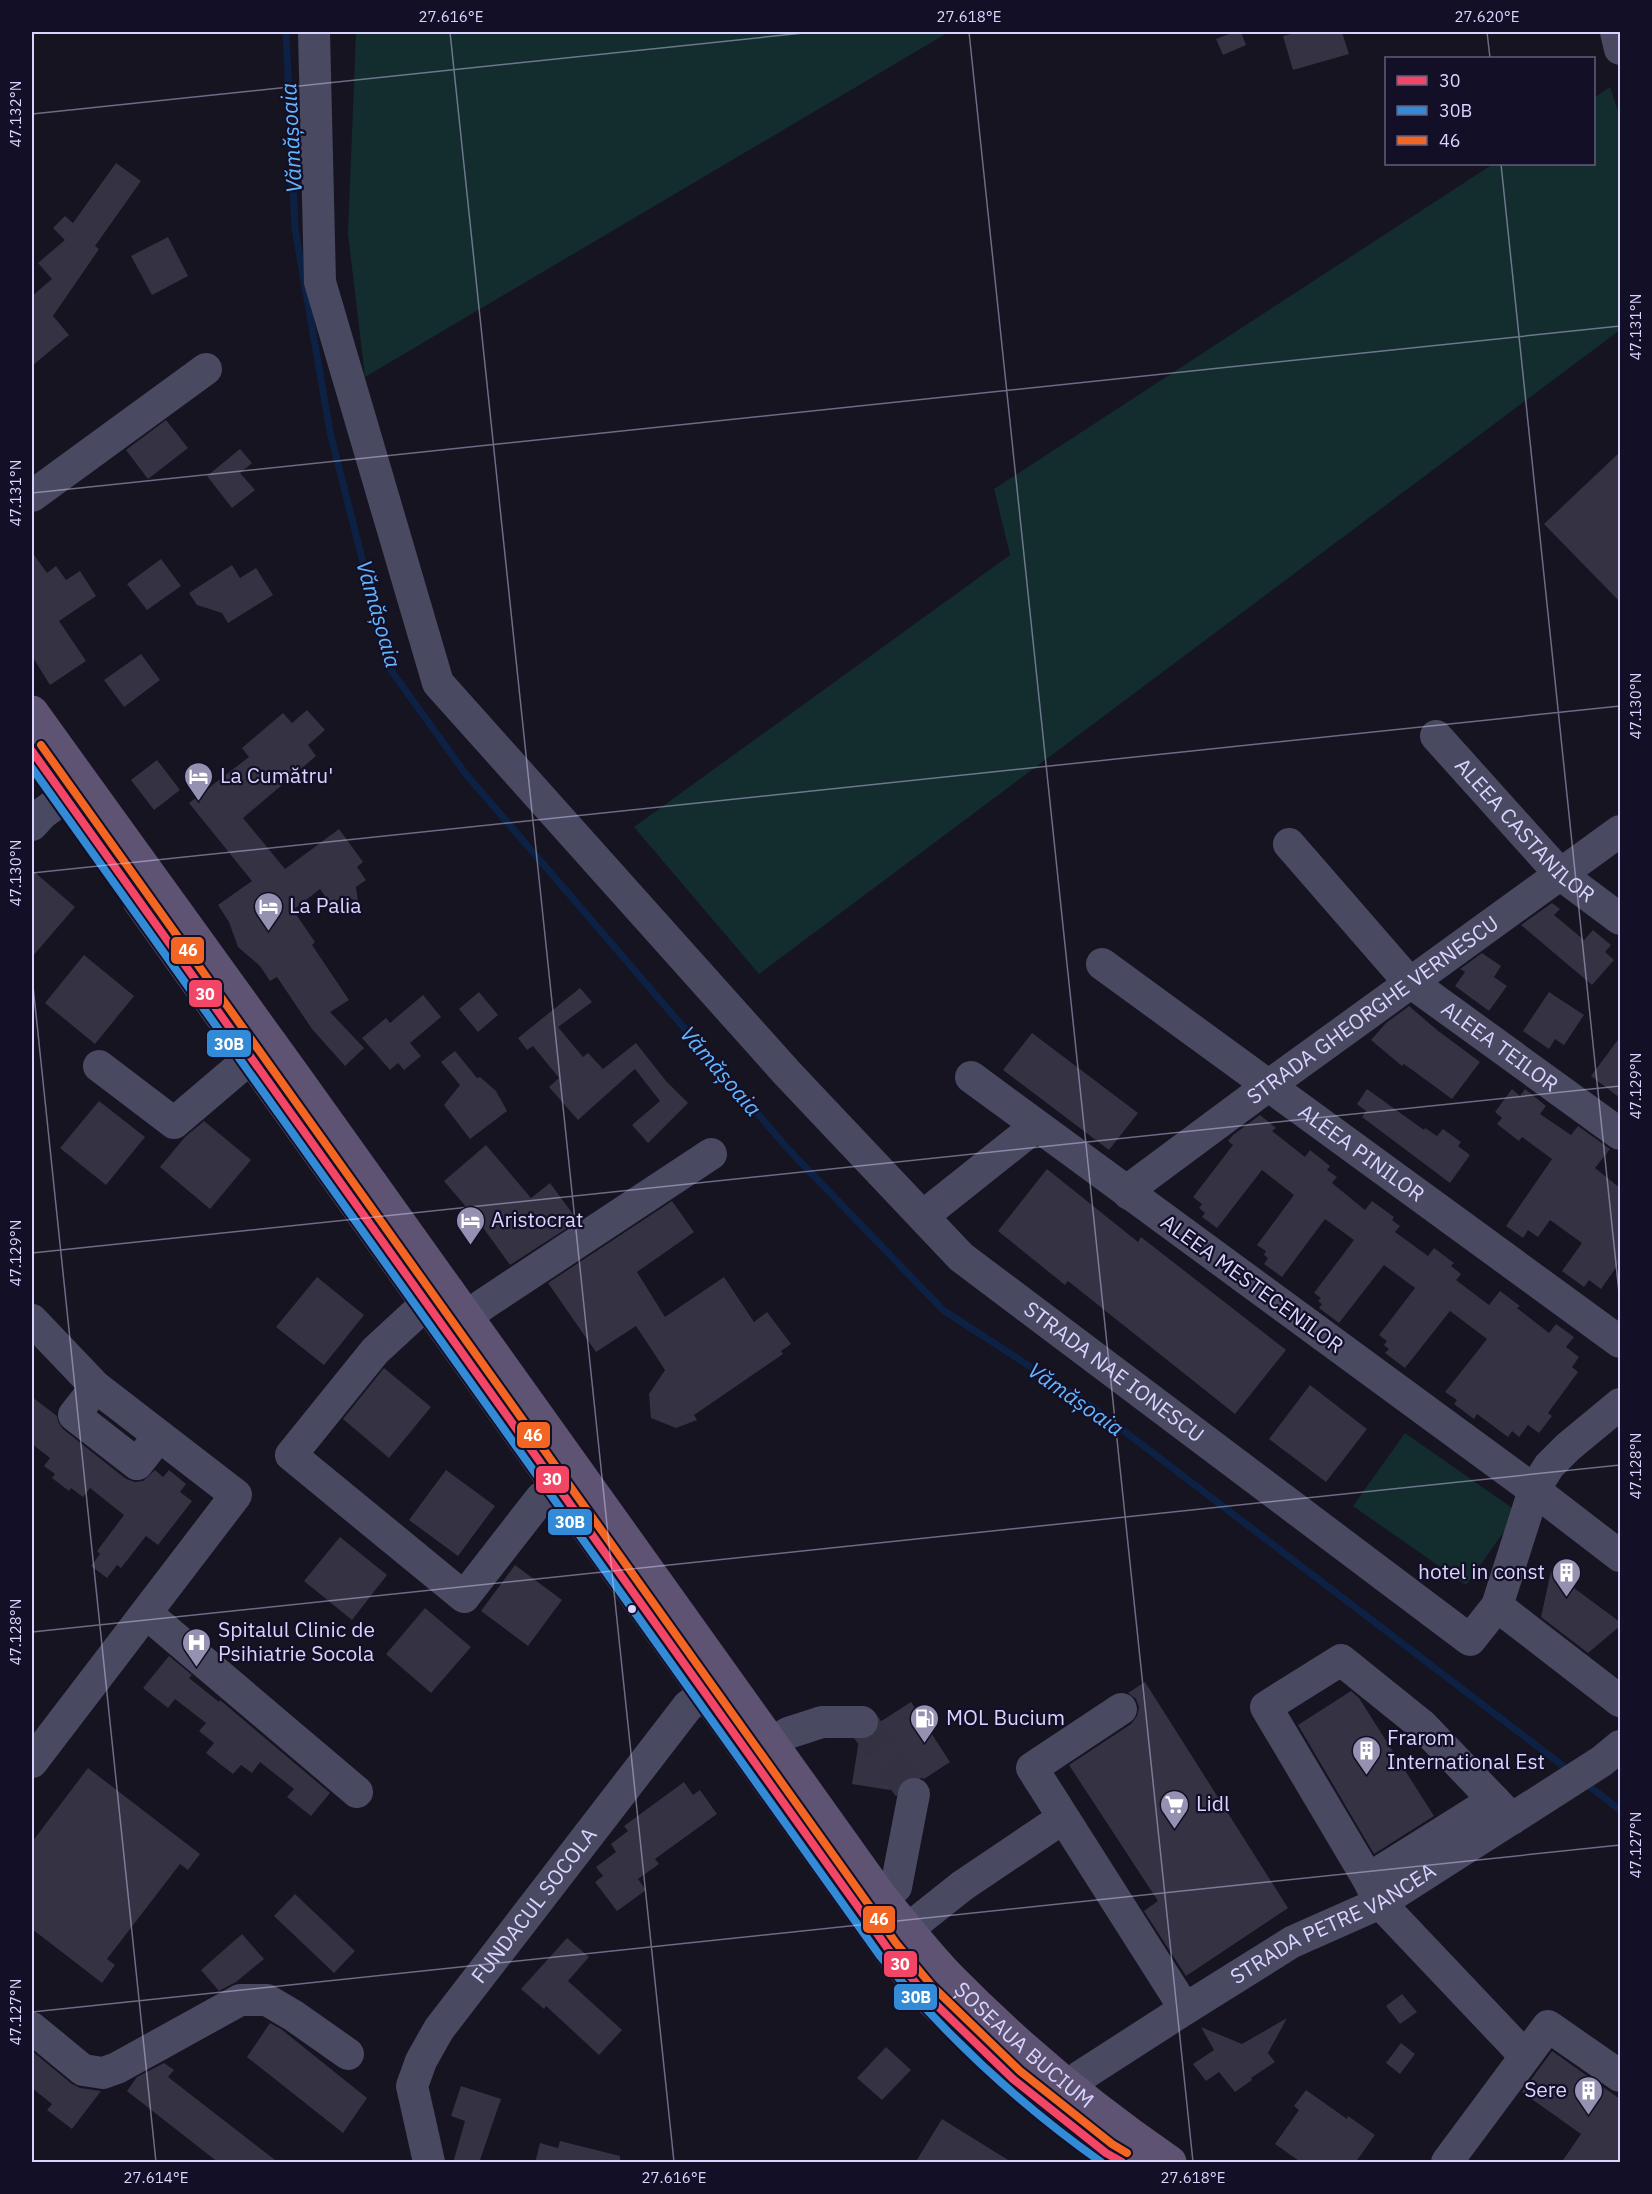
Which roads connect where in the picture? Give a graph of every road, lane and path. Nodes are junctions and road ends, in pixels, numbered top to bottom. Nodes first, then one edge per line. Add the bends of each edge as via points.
1 (314, 32) edge
2 (1616, 32) edge
3 (1620, 50) edge
4 (206, 369) dead end
5 (32, 496) edge
6 (32, 712) edge
7 (1436, 736) dead end
8 (32, 751) edge
9 (74, 790) junction
10 (32, 825) edge
11 (1620, 831) edge
12 (1288, 844) dead end
13 (1561, 875) junction
14 (1620, 919) edge
15 (1102, 964) dead end
16 (1412, 982) junction
17 (262, 1051) junction
18 (99, 1066) dead end
19 (971, 1077) dead end
20 (1268, 1086) junction
21 (1036, 1126) junction
22 (1620, 1134) edge
23 (711, 1154) dead end
24 (1129, 1194) junction
25 (923, 1216) junction
26 (448, 1311) junction
27 (32, 1320) edge
28 (1620, 1342) edge
29 (1620, 1404) edge
30 (568, 1478) junction
31 (1533, 1491) junction
32 (1620, 1556) edge
33 (1497, 1606) junction
34 (146, 1613) junction
35 (716, 1686) junction
36 (1620, 1701) edge
37 (1121, 1708) dead end
38 (862, 1722) dead end
39 (762, 1751) junction
40 (1611, 1754) edge
41 (32, 1762) edge
42 (357, 1792) dead end
43 (914, 1794) dead end
44 (1503, 1810) junction
45 (1063, 1818) junction
46 (1374, 1891) junction
47 (882, 1898) junction
48 (908, 1929) junction
49 (1185, 2009) junction
50 (32, 2028) edge
51 (348, 2054) dead end
52 (1525, 2056) junction
53 (1620, 2076) edge
54 (1061, 2099) junction
55 (429, 2163) edge
56 (1122, 2163) edge
57 (1170, 2163) edge
58 (1447, 2163) edge

1 - 25 street, STRADA NAE IONESCU via 320,282 438,683 787,1073
2 - 3 street
4 - 5 street
6 - 9 main road, ȘOSEAUA BUCIUM
7 - 13 street, ALEEA CASTANILOR
8 - 9 main road, ȘOSEAUA BUCIUM
9 - 10 street
9 - 17 main road, ȘOSEAUA BUCIUM
11 - 13 street, STRADA GHEORGHE VERNESCU
12 - 16 street, ALEEA TEILOR
13 - 14 street, ALEEA CASTANILOR
13 - 16 street, STRADA GHEORGHE VERNESCU
15 - 20 street, ALEEA PINILOR
16 - 20 street, STRADA GHEORGHE VERNESCU
16 - 22 street, ALEEA TEILOR
17 - 18 street via 174,1123
17 - 26 main road, ȘOSEAUA BUCIUM
19 - 21 street, ALEEA MESTECENILOR
20 - 24 street, STRADA GHEORGHE VERNESCU via 1136,1184
20 - 28 street, ALEEA PINILOR
21 - 24 street, ALEEA MESTECENILOR
21 - 25 street
23 - 26 street
24 - 31 street, ALEEA MESTECENILOR
25 - 33 street, STRADA NAE IONESCU via 961,1257 1470,1640
26 - 30 main road, ȘOSEAUA BUCIUM
26 - 30 street via 414,1315 375,1351 291,1455 464,1597 541,1498
27 - 34 street via 96,1387 74,1415 137,1464 159,1436 236,1495
29 - 31 street via 1549,1466
30 - 35 main road, ȘOSEAUA BUCIUM
31 - 32 street, ALEEA MESTECENILOR
31 - 33 street
33 - 36 street
34 - 41 street
34 - 42 street
35 - 39 main road, ȘOSEAUA BUCIUM
35 - 55 street, FUNDACUL SOCOLA via 688,1706 439,2029 412,2086
37 - 45 street via 1032,1768
38 - 39 street via 822,1722 788,1733
39 - 47 main road, ȘOSEAUA BUCIUM
39 - 54 main road, ȘOSEAUA BUCIUM via 888,1949 924,1994 1013,2079
40 - 44 street, STRADA PETRE VANCEA via 1546,1795
43 - 47 street via 896,1887
44 - 46 street, STRADA PETRE VANCEA
44 - 46 street via 1423,1726 1341,1660 1275,1701 1266,1707
45 - 48 street via 962,1886
45 - 49 street
46 - 49 street, STRADA PETRE VANCEA
46 - 52 street
47 - 48 main road, ȘOSEAUA BUCIUM
48 - 54 main road, ȘOSEAUA BUCIUM
49 - 54 street, STRADA PETRE VANCEA via 1082,2076
50 - 51 street via 83,2070 103,2073 240,2000 267,2000
52 - 53 street via 1548,2026
52 - 58 street
54 - 56 main road, ȘOSEAUA BUCIUM via 1106,2153
54 - 57 main road, ȘOSEAUA BUCIUM via 1131,2136

